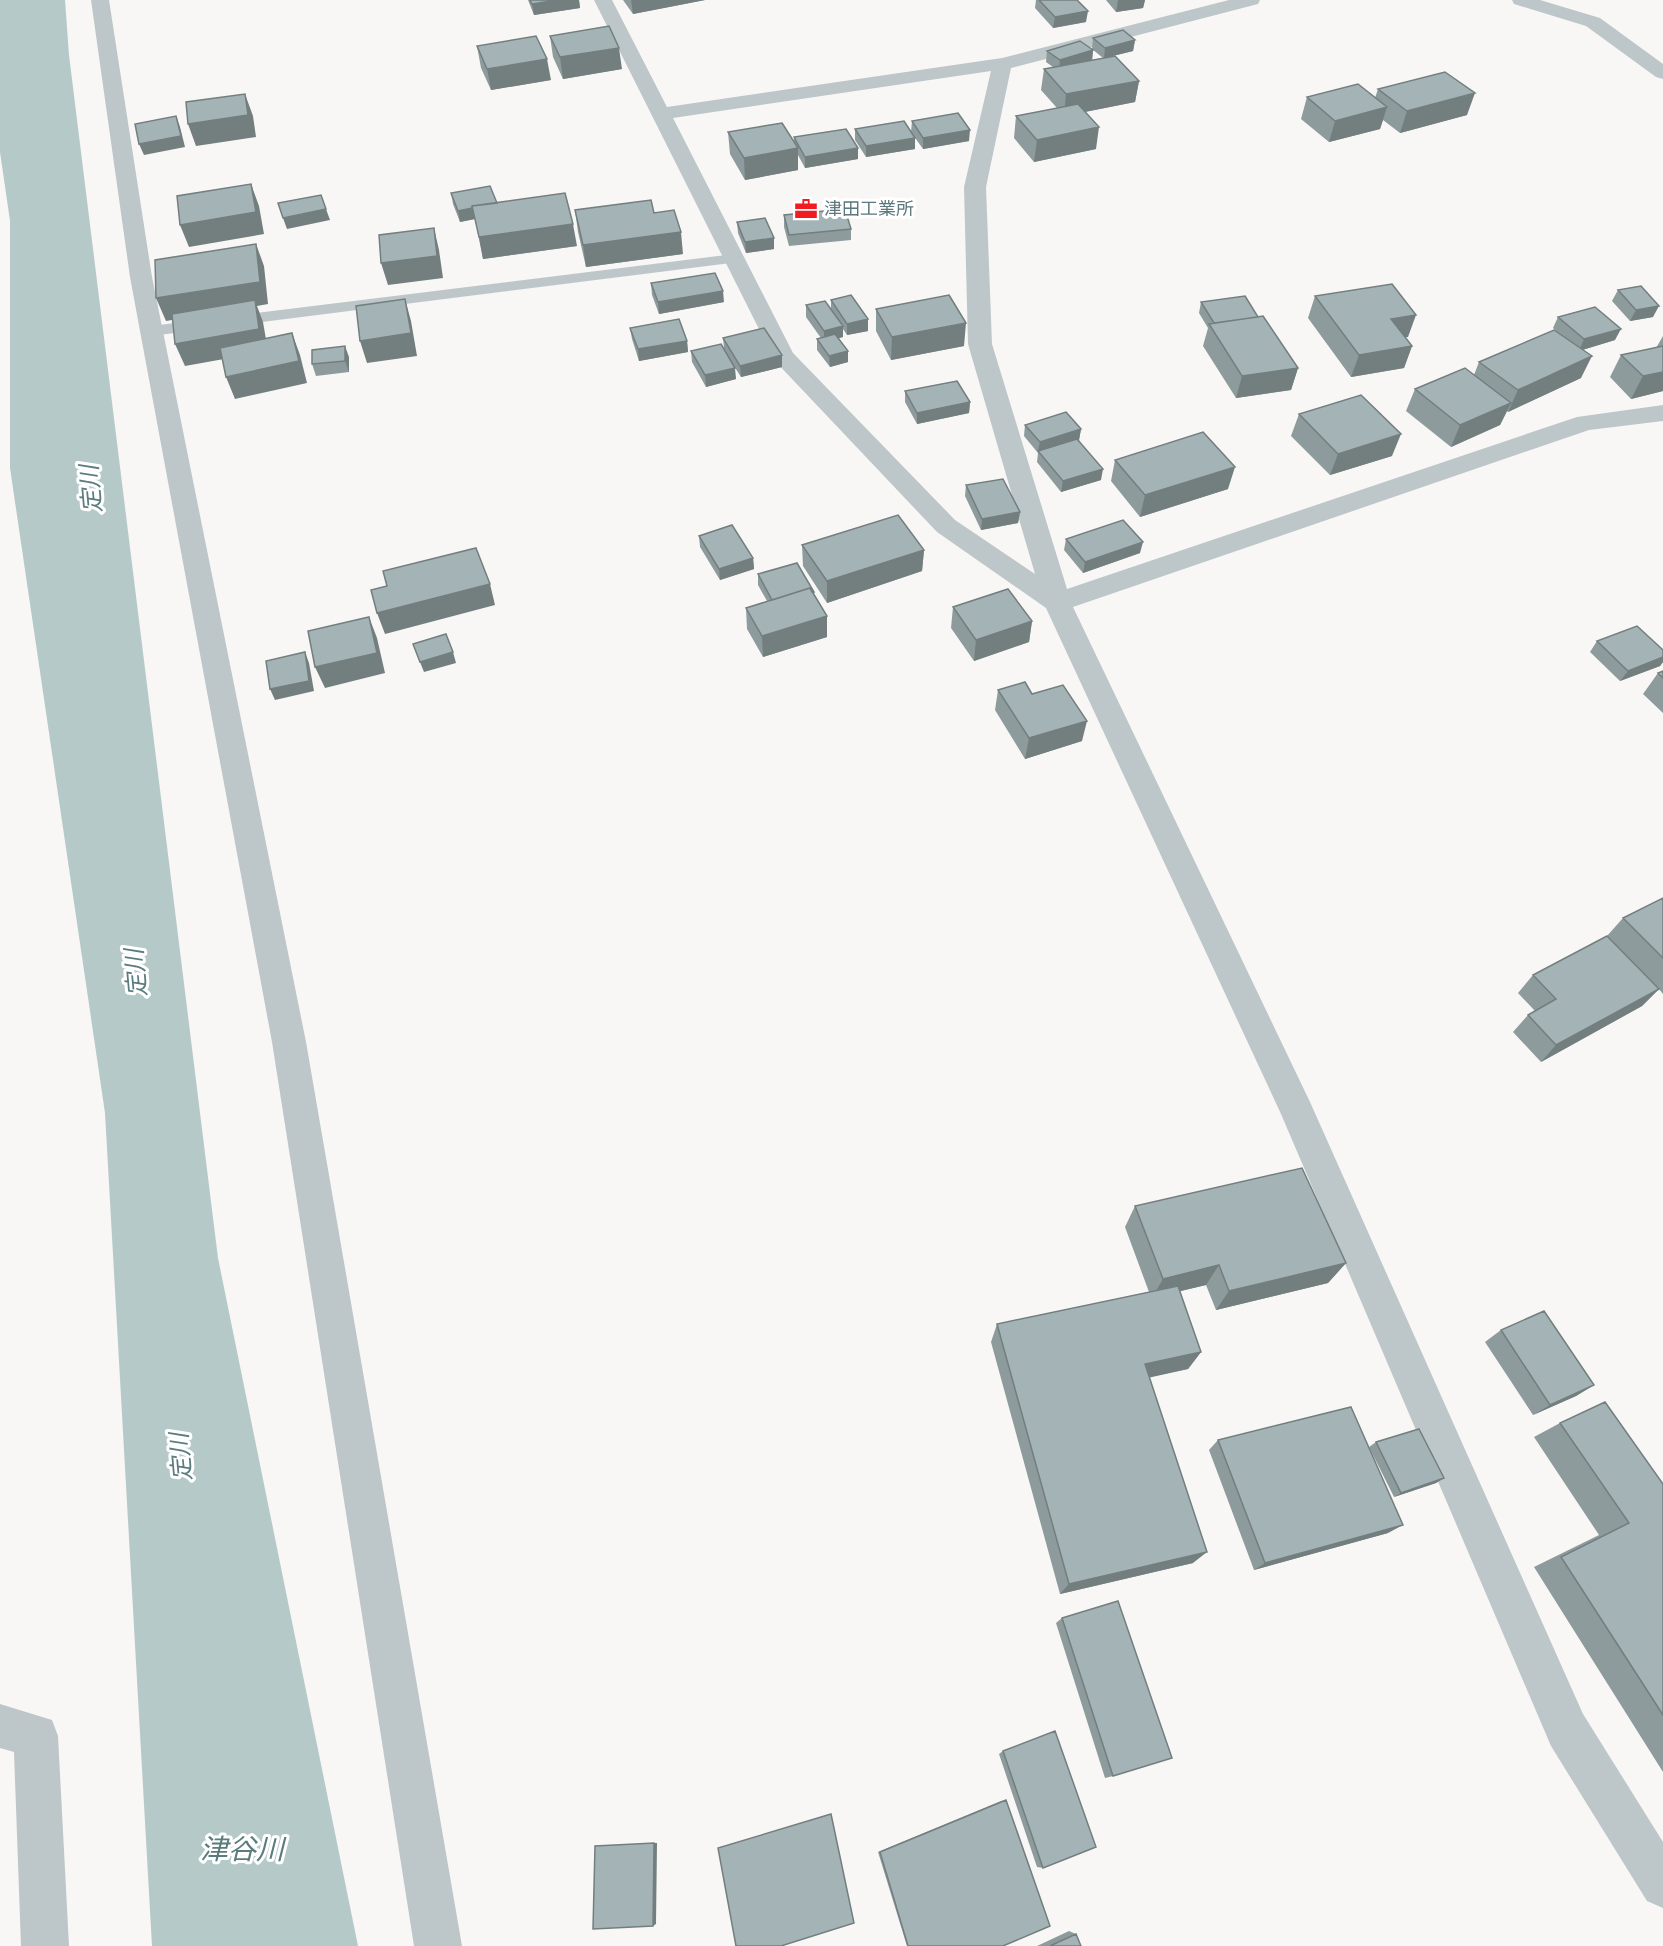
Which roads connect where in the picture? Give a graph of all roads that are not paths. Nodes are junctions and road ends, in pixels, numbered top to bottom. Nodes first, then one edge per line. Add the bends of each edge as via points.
1 (100, 0) edge
2 (603, 0) edge
3 (1251, 0) edge
4 (1521, 0) edge
5 (1002, 64) junction
6 (1663, 73) edge
7 (661, 114) junction
8 (734, 259) junction
9 (151, 331) junction
10 (1663, 413) edge
11 (1057, 602) junction
12 (0, 1726) edge
13 (1663, 1885) edge
14 (45, 1946) edge
15 (438, 1946) edge

1 - 9 street
2 - 7 street
3 - 5 street
4 - 6 street via 1593,22
5 - 7 street
5 - 11 street via 975,187 980,344
7 - 8 street
8 - 9 lane
8 - 11 street via 783,356 946,526
9 - 15 street via 289,1042
10 - 11 street via 1586,423
11 - 13 street via 1298,1113 1567,1730
12 - 14 street via 36,1736

